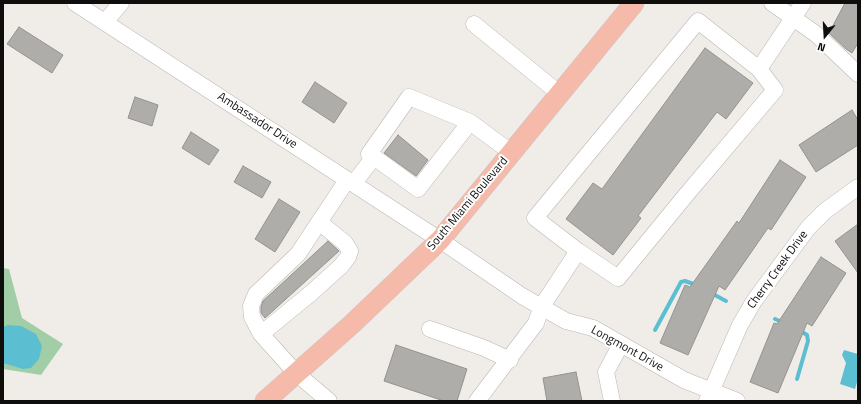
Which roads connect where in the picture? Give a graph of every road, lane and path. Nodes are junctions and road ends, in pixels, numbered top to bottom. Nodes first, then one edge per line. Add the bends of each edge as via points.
1 (75, 3) edge
2 (121, 3) edge
3 (634, 3) edge
4 (772, 3) edge
5 (803, 3) edge
6 (794, 18) junction
7 (105, 22) junction
8 (474, 24) dead end
9 (759, 69) junction
10 (858, 74) edge
11 (560, 94) junction
12 (470, 122) junction
13 (512, 153) junction
14 (374, 157) junction
15 (350, 182) junction
16 (858, 187) edge
17 (319, 222) junction
18 (440, 240) junction
19 (578, 251) junction
20 (542, 306) junction
21 (430, 329) dead end
22 (261, 334) junction
23 (621, 344) junction
24 (510, 360) junction
25 (296, 373) junction
26 (709, 396) edge
27 (265, 401) edge
28 (330, 401) edge
29 (477, 401) edge
30 (612, 401) edge
31 (737, 401) edge

1 - 7 street, Ambassador Drive
2 - 7 street
3 - 11 main road, South Miami Boulevard
4 - 6 street
5 - 6 street
6 - 9 street
6 - 10 street via 816,34
7 - 15 street, Ambassador Drive
8 - 11 street
9 - 19 street via 774,90 618,278
9 - 19 street via 698,21 535,218
11 - 13 main road, South Miami Boulevard
12 - 13 street
12 - 14 street via 418,189
12 - 14 street via 409,98 369,154
13 - 18 main road, South Miami Boulevard
14 - 15 street
15 - 17 street
15 - 18 street, Ambassador Drive
16 - 26 street, Cherry Creek Drive via 808,228 775,271 740,325
17 - 22 street via 298,254 256,294 251,306 252,317
17 - 22 street via 345,243 350,251 348,257 310,294
18 - 20 street, Longmont Drive via 522,296
18 - 25 main road, South Miami Boulevard
19 - 20 street
20 - 23 street, Longmont Drive via 566,321 593,328
20 - 24 street via 536,323
21 - 24 street
22 - 25 street
23 - 26 street, Longmont Drive
23 - 30 street via 606,372
24 - 29 street
25 - 27 main road, South Miami Boulevard
25 - 28 street
26 - 31 street, Longmont Drive

